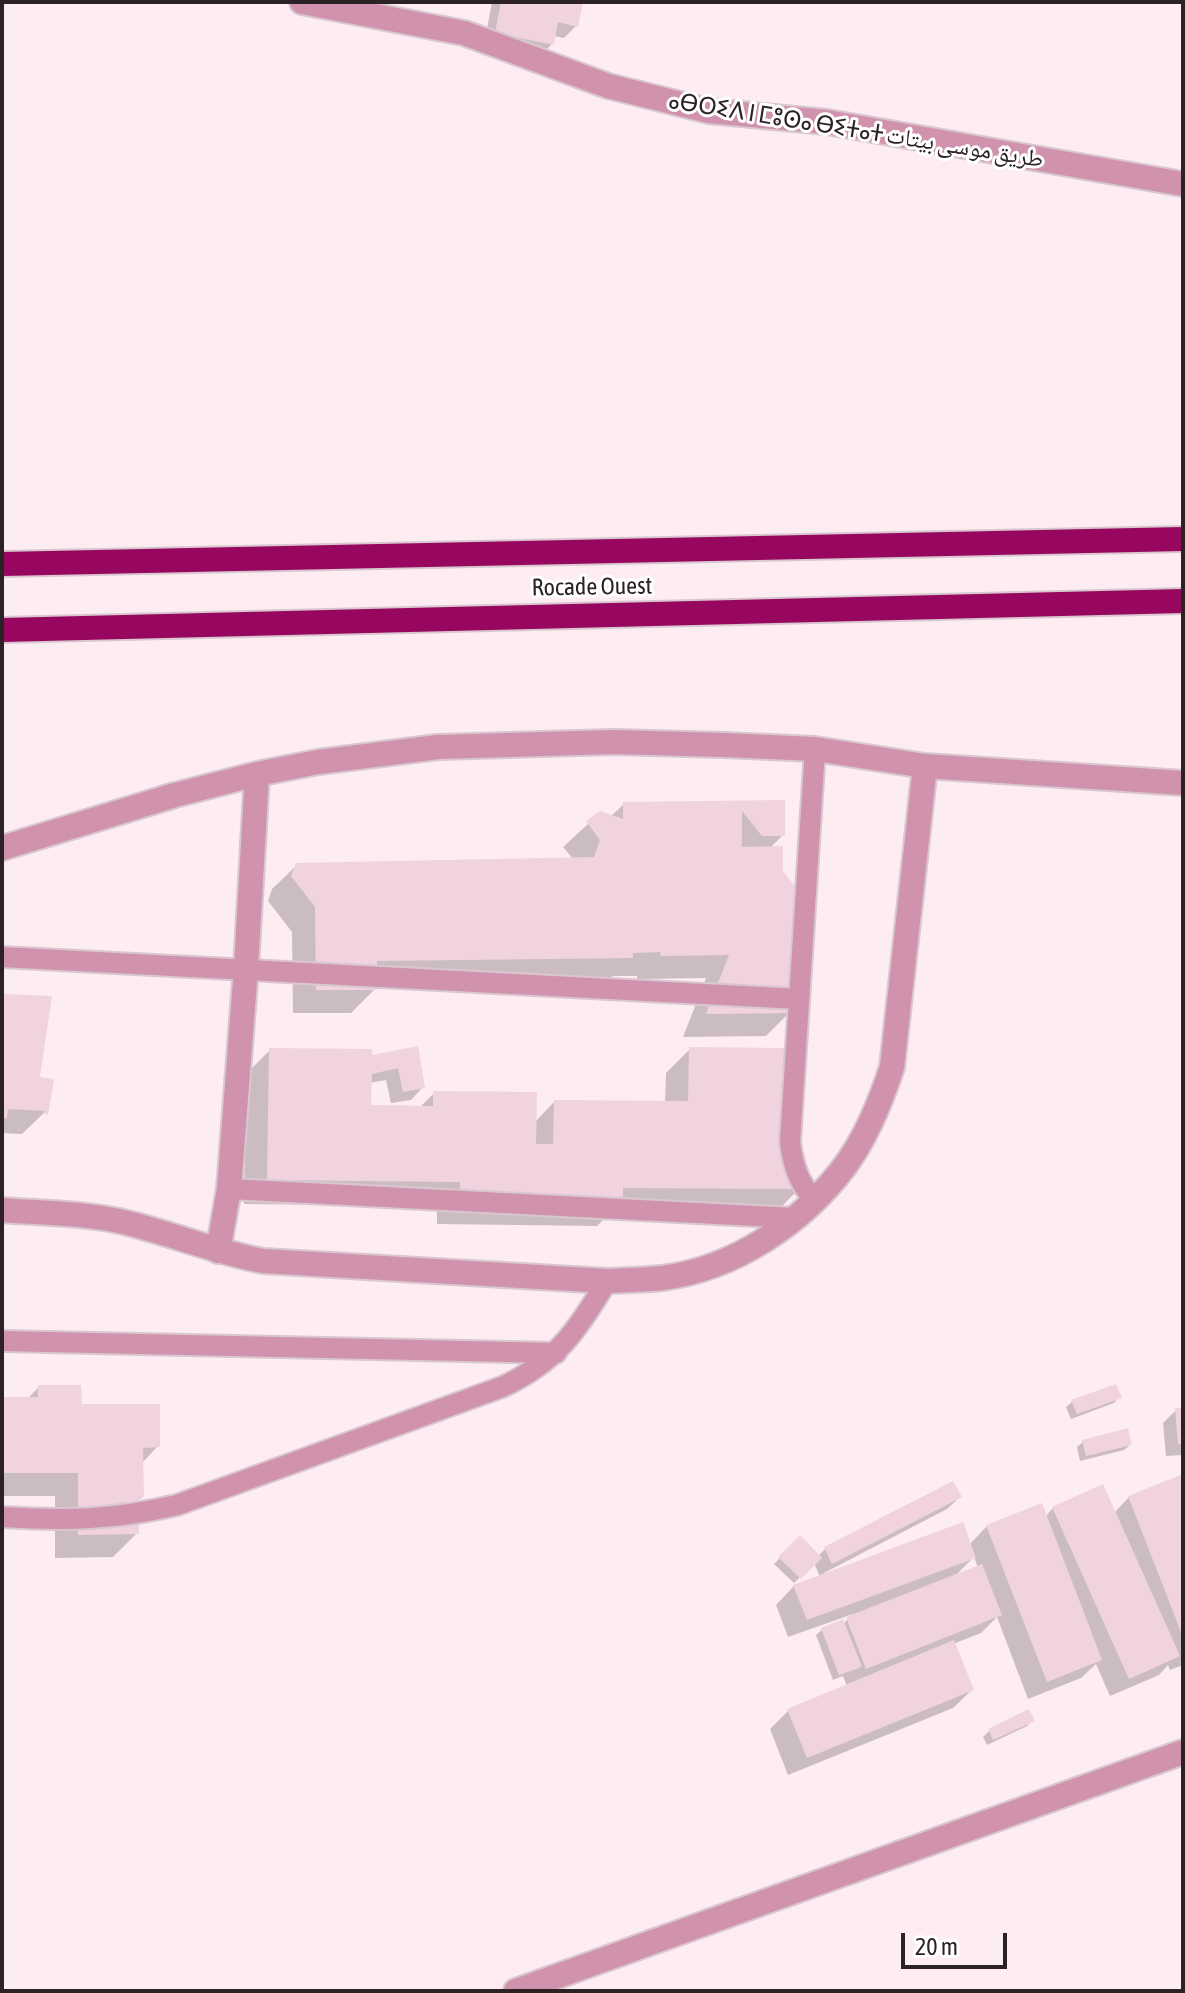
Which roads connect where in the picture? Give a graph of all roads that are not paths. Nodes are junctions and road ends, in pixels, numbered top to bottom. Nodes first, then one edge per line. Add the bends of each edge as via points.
1 (302, 2) edge
2 (1183, 184) edge
3 (1183, 539) edge
4 (2, 564) edge
5 (1183, 601) edge
6 (2, 630) edge
7 (815, 749) junction
8 (925, 766) junction
9 (257, 774) junction
10 (1183, 783) edge
11 (2, 848) edge
12 (2, 957) edge
13 (246, 968) junction
14 (799, 999) junction
15 (229, 1189) junction
16 (814, 1200) junction
17 (2, 1210) edge
18 (795, 1218) junction
19 (218, 1251) junction
20 (607, 1281) junction
21 (2, 1341) edge
22 (556, 1353) junction
23 (2, 1517) edge
24 (1183, 1752) edge
25 (516, 1991) edge

1 - 2 street, ⴰⴱⵔⵉⴷ ⵏ ⵎⵓⵙⴰ ⴱⵉⵜⴰⵜ طريق موسى بيتات via 464,33 608,86 709,111 827,122
3 - 4 highway, Rocade Ouest
5 - 6 highway, Rocade Ouest
7 - 8 street
7 - 9 street via 502,744 375,754
7 - 14 lane
8 - 10 street
8 - 16 street via 892,1067 865,1134
9 - 11 street
9 - 13 street
12 - 13 lane
13 - 14 lane
13 - 15 street
14 - 16 lane via 790,1142 798,1178
15 - 18 lane
15 - 19 street
16 - 18 street
17 - 19 street via 117,1221
18 - 20 street via 733,1256 699,1269
19 - 20 street via 263,1261
20 - 22 lane
21 - 22 lane
22 - 23 lane via 502,1387 177,1505 73,1521
24 - 25 street

